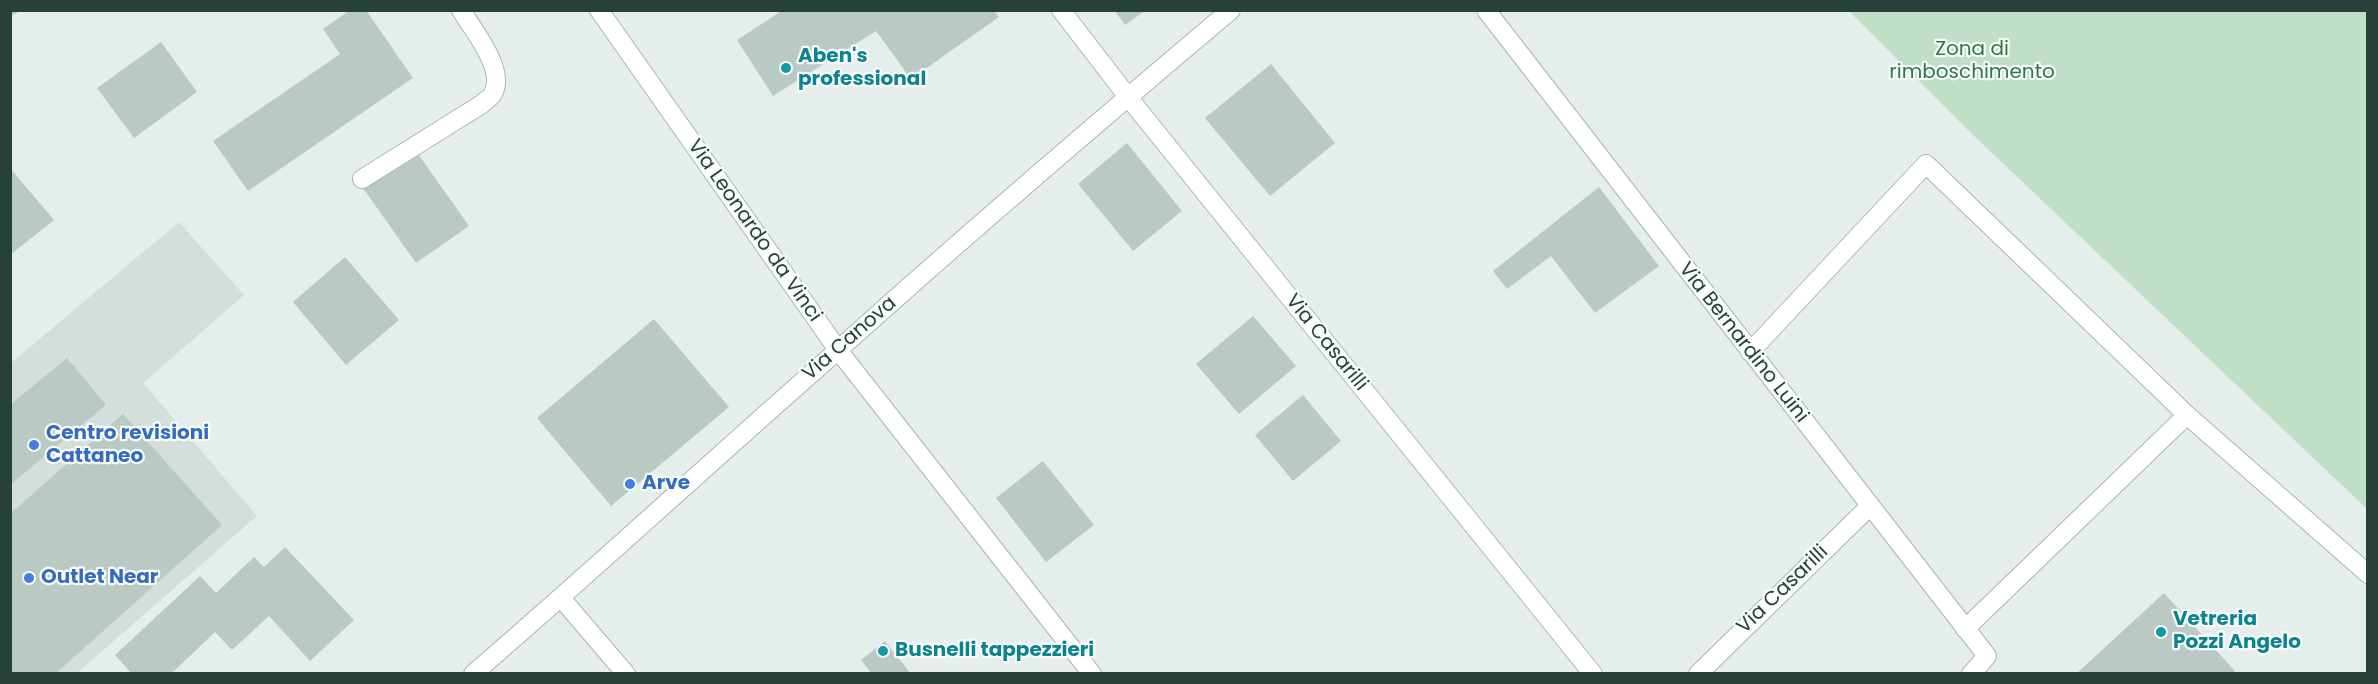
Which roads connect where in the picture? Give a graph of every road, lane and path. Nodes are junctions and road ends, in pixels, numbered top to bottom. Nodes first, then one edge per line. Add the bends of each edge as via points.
1 (461, 10) edge
2 (599, 10) edge
3 (1061, 10) edge
4 (1231, 10) edge
5 (1486, 10) edge
6 (1128, 98) junction
7 (362, 179) dead end
8 (838, 350) junction
9 (1750, 352) junction
10 (2187, 415) junction
11 (1869, 507) junction
12 (2367, 574) edge
13 (561, 598) junction
14 (1965, 629) junction
15 (473, 674) edge
16 (626, 674) edge
17 (1092, 674) edge
18 (1593, 674) edge
19 (1698, 674) edge
20 (1971, 674) edge

1 - 7 street via 492,60 497,82 493,94
2 - 8 street, Via Leonardo da Vinci
3 - 6 street, Via Casarilli
4 - 6 street, Via Canova
5 - 9 street, Via Bernardino Luini
6 - 8 street, Via Canova
6 - 18 street, Via Casarilli
8 - 13 street, Via Canova
8 - 17 street, Via Leonardo da Vinci
9 - 10 street via 1926,164
9 - 11 street, Via Bernardino Luini
10 - 12 street
10 - 14 street
11 - 14 street, Via Bernardino Luini
11 - 19 street, Via Casarilli
13 - 15 street, Via Canova
13 - 16 street
14 - 20 street, Via Bernardino Luini via 1987,656

